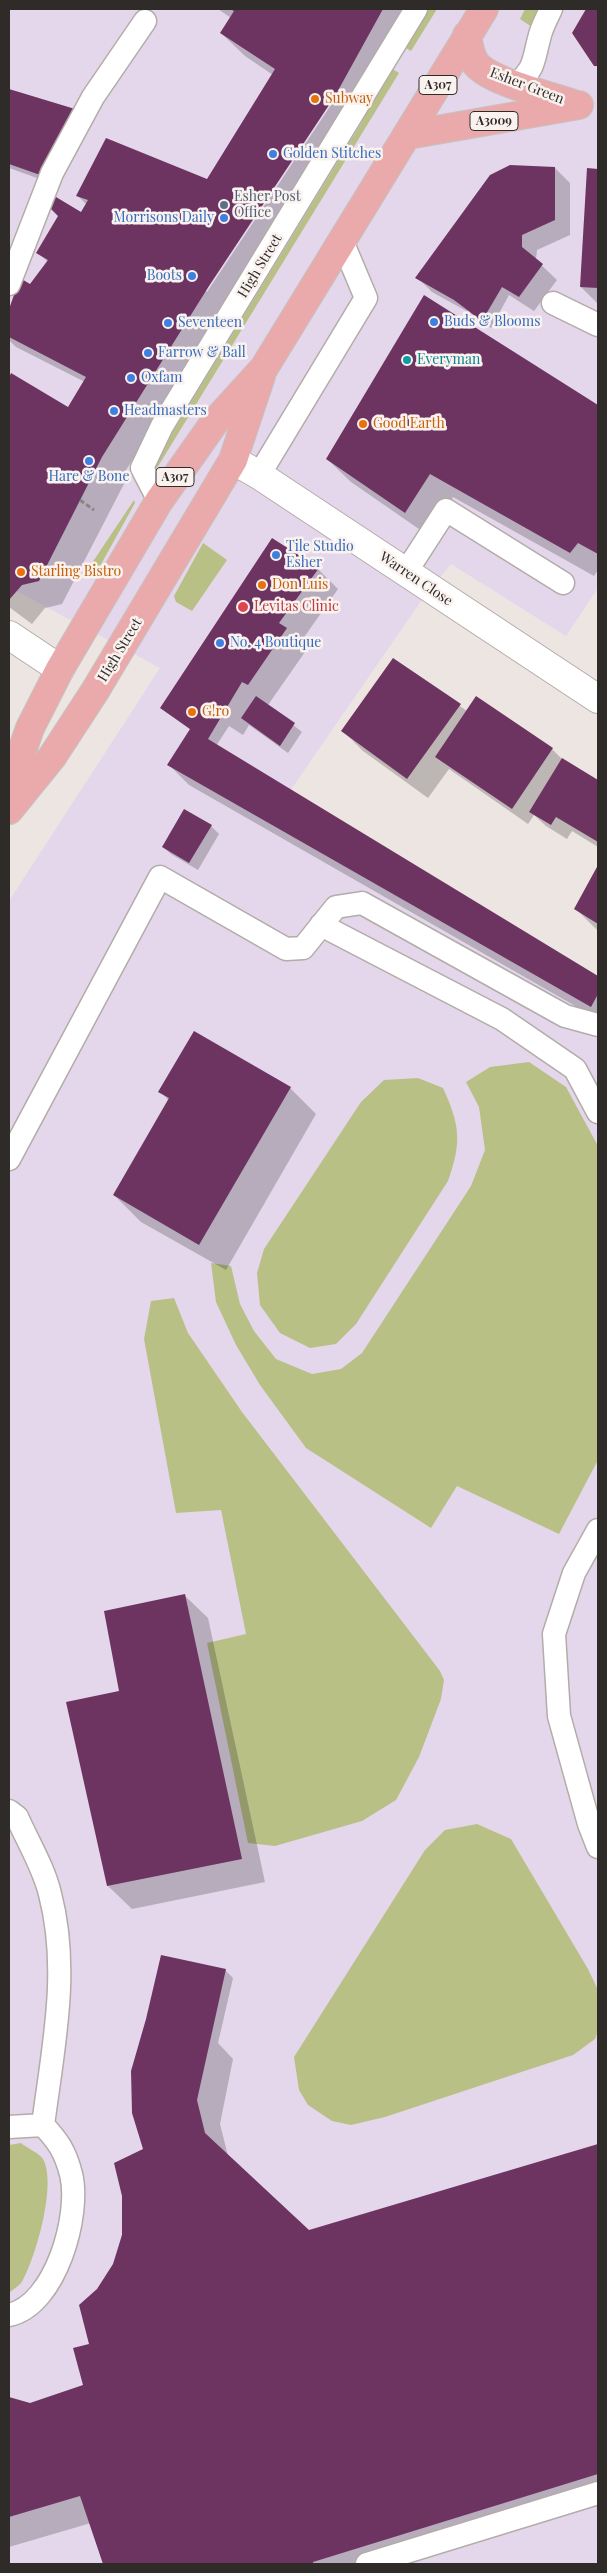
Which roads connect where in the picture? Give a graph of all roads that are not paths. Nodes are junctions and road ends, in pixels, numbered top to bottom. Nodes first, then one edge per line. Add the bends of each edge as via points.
1 (416, 9) edge
2 (484, 9) edge
3 (552, 9) edge
4 (145, 21) dead end
5 (467, 35) junction
6 (517, 84) junction
7 (589, 106) edge
8 (408, 135) junction
9 (342, 241) junction
10 (9, 284) edge
11 (553, 302) dead end
12 (598, 325) edge
13 (264, 368) junction
14 (233, 460) junction
15 (259, 475) junction
16 (159, 501) junction
17 (406, 572) junction
18 (563, 583) dead end
19 (9, 635) edge
20 (60, 669) junction
21 (96, 691) junction
22 (598, 699) edge
23 (9, 788) edge
24 (9, 810) edge
25 (321, 925) junction
26 (598, 1025) edge
27 (598, 1112) edge
28 (9, 1159) edge
29 (598, 1530) edge
30 (9, 1811) edge
31 (598, 1847) edge
32 (43, 2125) junction
33 (9, 2127) edge
34 (9, 2315) edge
35 (598, 2492) edge
36 (367, 2564) edge

1 - 16 lane, High Street via 162,426 142,468
2 - 5 main road, High Street / A307
3 - 6 lane via 539,37 534,63 528,75
4 - 10 lane via 93,96 52,174
5 - 6 main road, Esher Green / A3009 via 472,57 479,67
5 - 8 main road, High Street / A307
6 - 7 main road, Esher Green / A3009
7 - 8 main road, Esher Green / A3009
8 - 9 main road, High Street / A307
9 - 13 main road, High Street / A307
9 - 15 lane via 366,298
11 - 12 lane
13 - 14 main road, High Street / A307
13 - 16 main road, High Street / A307 via 214,422
14 - 15 street, Warren Close
14 - 21 main road, High Street / A307
15 - 17 street, Warren Close
16 - 20 main road, High Street / A307
17 - 18 lane via 446,510
17 - 22 street, Warren Close
19 - 20 street
20 - 21 main road
20 - 23 main road, A307 via 30,728
21 - 24 main road, A307 via 52,757
25 - 26 lane via 336,907 362,903 565,1016
25 - 27 lane via 502,1019 575,1070
25 - 28 lane via 303,948 286,949 160,877
29 - 31 lane via 574,1573 554,1634 559,1716
30 - 32 lane via 17,1817 50,1892 59,1935 60,1997
32 - 33 lane
32 - 34 lane via 62,2146 71,2176 72,2203 67,2232 62,2255 48,2284 29,2304
35 - 36 lane

